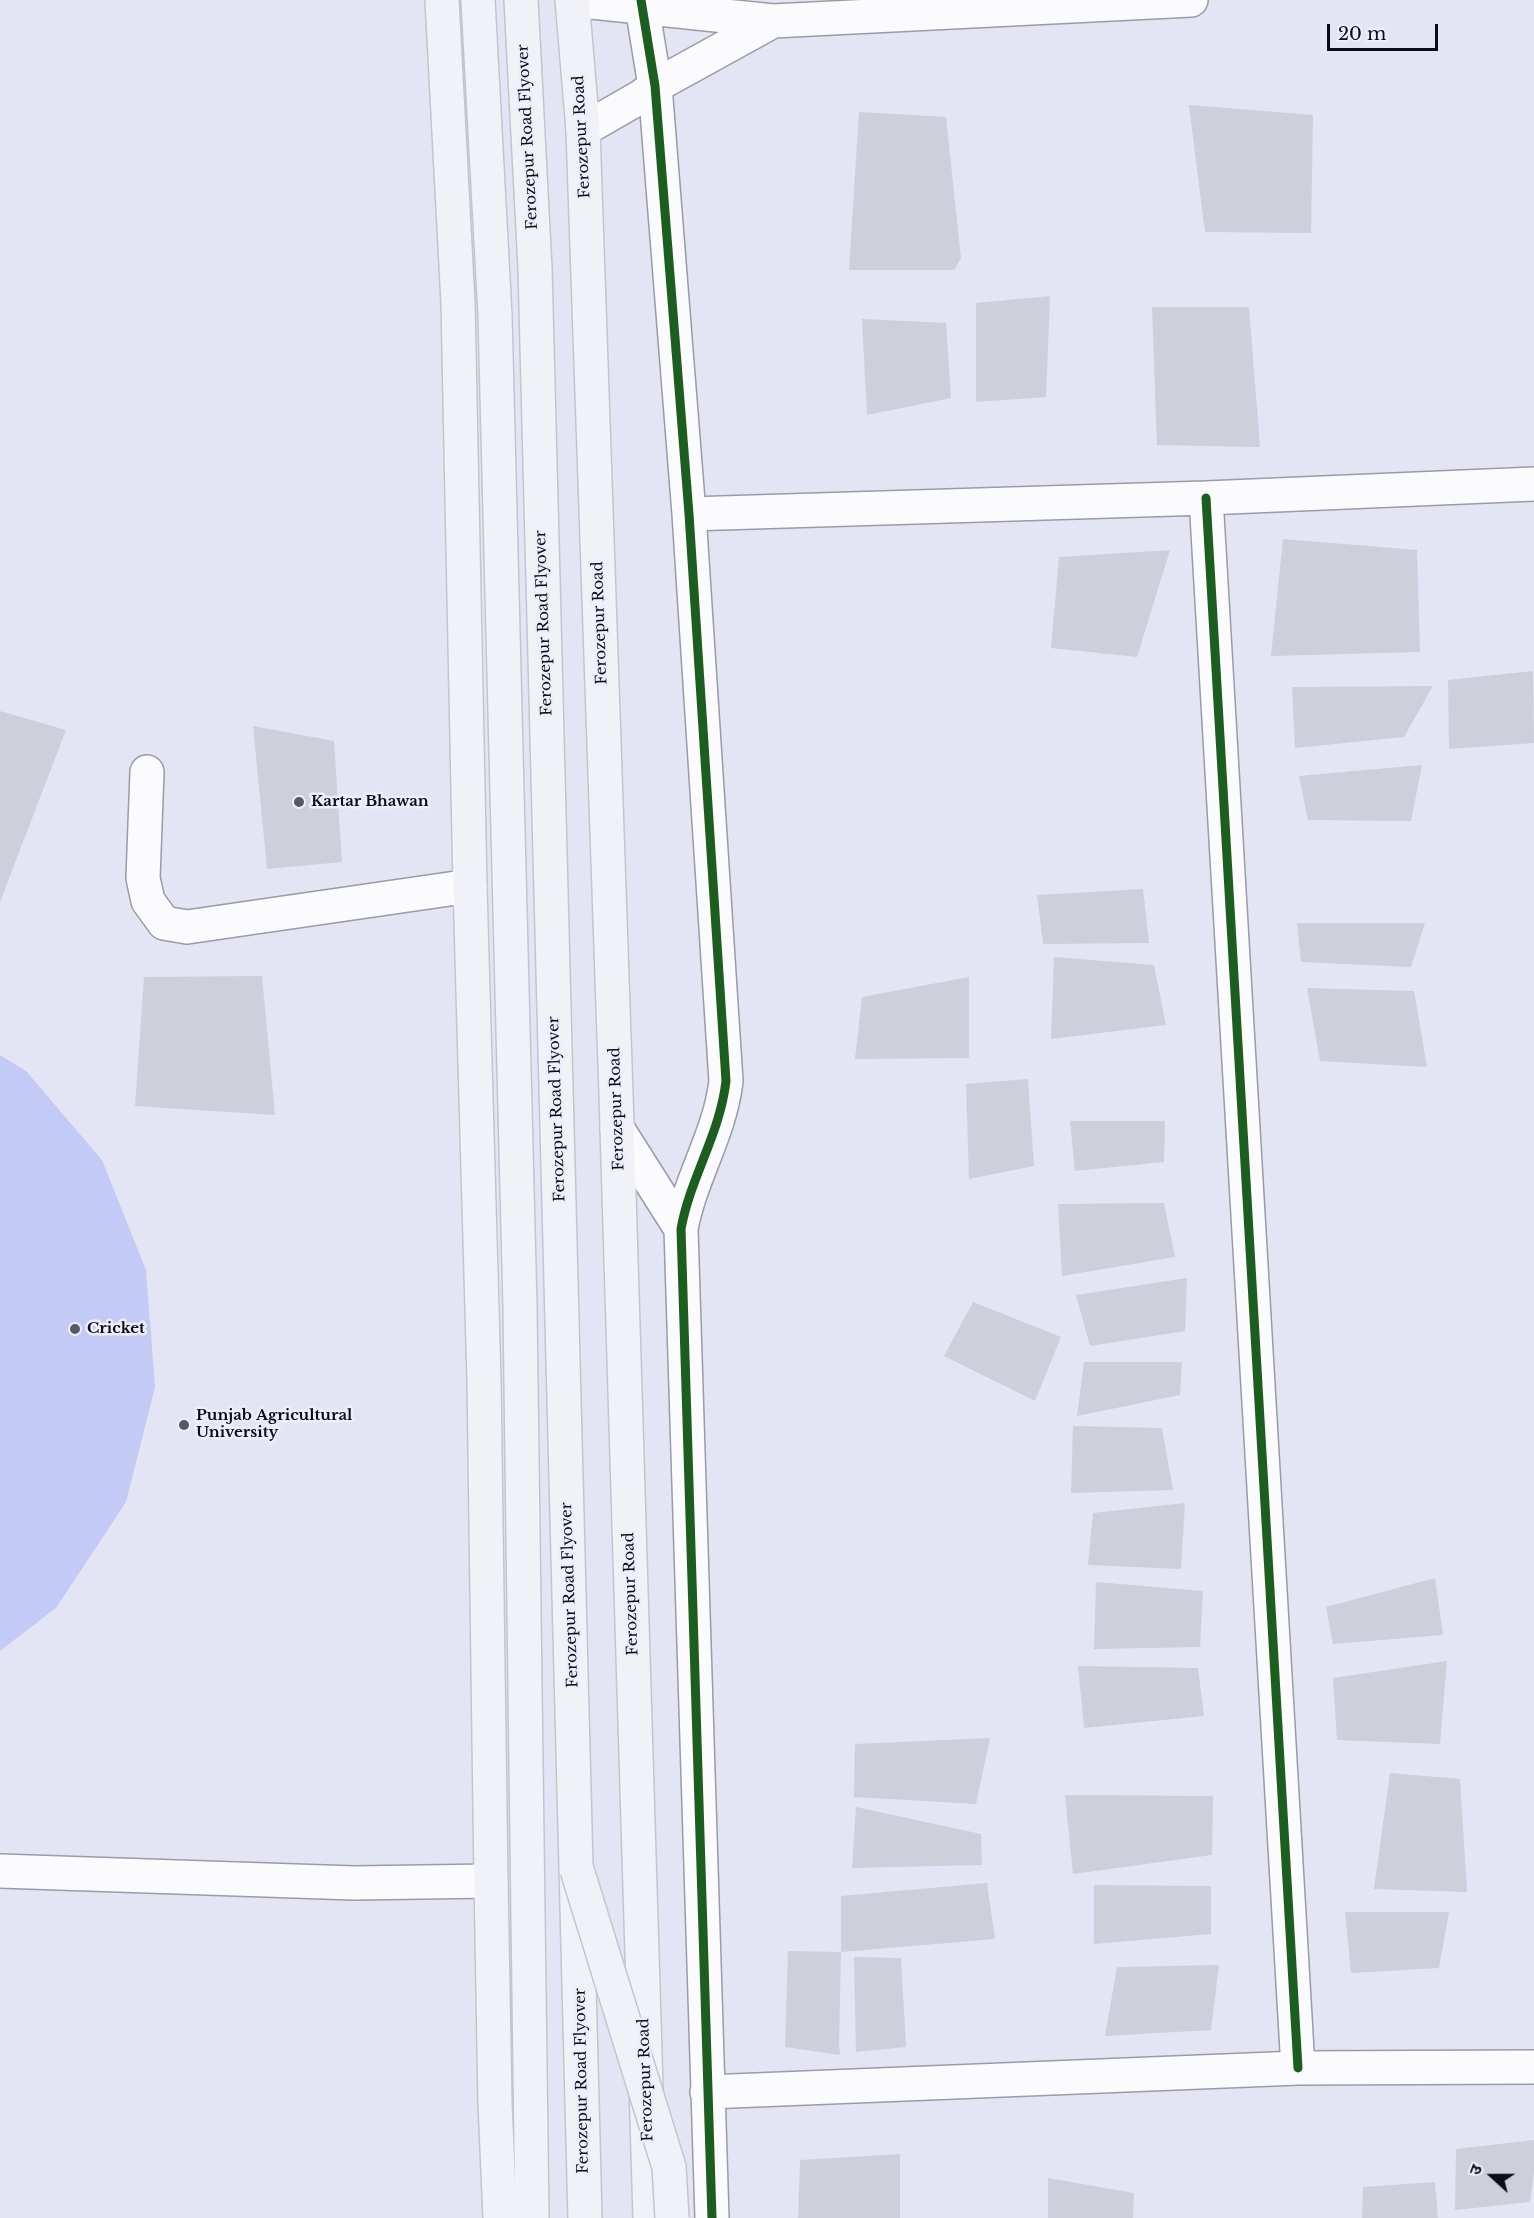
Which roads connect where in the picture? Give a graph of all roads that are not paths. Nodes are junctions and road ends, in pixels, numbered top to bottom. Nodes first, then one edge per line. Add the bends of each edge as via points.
1 (442, 0) edge
2 (478, 0) edge
3 (521, 0) edge
4 (572, 0) edge
5 (1191, 0) edge
6 (1133, 1) edge
7 (641, 4) edge
8 (773, 21) junction
9 (655, 86) junction
10 (583, 130) junction
11 (1534, 484) edge
12 (1206, 498) junction
13 (689, 514) junction
14 (147, 772) dead end
15 (470, 886) junction
16 (617, 1128) junction
17 (681, 1229) junction
18 (577, 1870) junction
19 (0, 1871) edge
20 (491, 1881) junction
21 (528, 2011) junction
22 (1534, 2067) edge
23 (1298, 2068) junction
24 (707, 2092) junction
25 (500, 2218) edge
26 (506, 2218) edge
27 (532, 2218) edge
28 (585, 2218) edge
29 (650, 2218) edge
30 (672, 2218) edge
31 (712, 2218) edge

1 - 15 main road via 458,303
2 - 21 main road via 495,315 519,1307
3 - 18 main road, Ferozepur Road Flyover via 535,280
4 - 7 street
4 - 10 main road, Ferozepur Road
5 - 6 street
6 - 8 street
7 - 8 street
7 - 9 street
8 - 9 street
9 - 10 street
9 - 13 street
10 - 16 main road, Ferozepur Road
11 - 12 street
12 - 13 street
12 - 23 street
13 - 17 street via 726,1081 719,1119 686,1203
14 - 15 street via 143,878 148,901 164,923 187,927
15 - 20 main road via 484,1380
16 - 17 street
16 - 29 main road, Ferozepur Road
17 - 24 street
18 - 28 main road, Ferozepur Road Flyover, bridge
18 - 30 main road, bridge via 669,2167
19 - 20 street via 354,1883
20 - 25 main road
21 - 26 main road via 507,2090
21 - 27 main road
22 - 23 street
23 - 24 street
24 - 31 street

